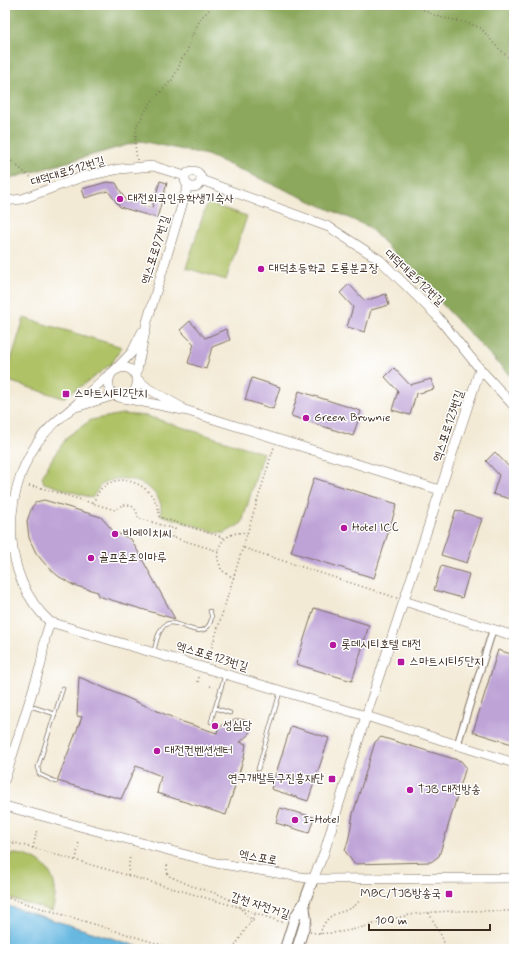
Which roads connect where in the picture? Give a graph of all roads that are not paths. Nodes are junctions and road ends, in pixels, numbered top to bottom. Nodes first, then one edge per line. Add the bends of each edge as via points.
1 (185, 176) junction
2 (201, 180) junction
3 (188, 185) junction
4 (5, 201) edge
5 (147, 322) junction
6 (480, 369) junction
7 (112, 372) junction
8 (137, 378) junction
9 (119, 396) junction
10 (514, 406) edge
11 (73, 408) junction
12 (188, 411) junction
13 (440, 490) junction
14 (404, 601) junction
15 (210, 611) dead end
16 (50, 622) junction
17 (493, 629) junction
18 (514, 636) edge
19 (153, 653) junction
20 (225, 674) junction
21 (63, 688) dead end
22 (280, 690) junction
23 (28, 706) junction
24 (215, 708) junction
25 (230, 713) dead end
26 (55, 714) junction
27 (366, 716) junction
28 (211, 722) dead end
29 (457, 746) junction
30 (514, 763) edge
31 (258, 768) dead end
32 (5, 779) edge
33 (56, 782) dead end
34 (5, 806) edge
35 (514, 878) edge
36 (313, 879) junction
37 (304, 903) junction
38 (285, 949) edge
39 (297, 949) edge

1 - 2 street via 194,171 200,175
1 - 3 street
1 - 4 street, 대덕대로512번길 via 153,166 119,169 82,177 22,199
2 - 3 street via 196,186
2 - 6 street, 대덕대로512번길 via 329,227 380,260 436,315
3 - 5 street, 엑스포로97번길
5 - 7 street via 132,352
5 - 8 street
6 - 10 street, 대덕대로512번길
6 - 13 street, 엑스포로123번길
7 - 8 street via 124,368 133,372
7 - 9 street via 108,383 111,392
7 - 11 street
8 - 9 street via 136,390 129,396
8 - 12 street via 149,389
9 - 11 street
9 - 12 street
11 - 16 street via 55,422 37,443 18,483 13,508 12,551 17,569 26,590 41,614
12 - 13 street
13 - 14 street, 엑스포로123번길
14 - 17 street
14 - 27 street, 엑스포로123번길
15 - 19 lane via 210,624 202,630 166,624
16 - 19 street, 엑스포로123번길
16 - 23 street
17 - 18 street
17 - 29 street
19 - 20 street, 엑스포로123번길
20 - 22 street, 엑스포로123번길
20 - 24 lane
21 - 26 lane
22 - 27 street, 엑스포로123번길
22 - 31 lane
23 - 26 lane
23 - 32 street
24 - 25 lane
24 - 28 lane
26 - 33 lane via 38,767 39,774
27 - 29 street, 엑스포로123번길
27 - 36 street, 엑스포로123번길 via 324,853
29 - 30 street, 엑스포로123번길
34 - 36 street, 엑스포로 via 216,863
35 - 36 street, 엑스포로
36 - 37 main road
37 - 38 main road, bridge via 295,917
37 - 39 main road, bridge via 306,920

